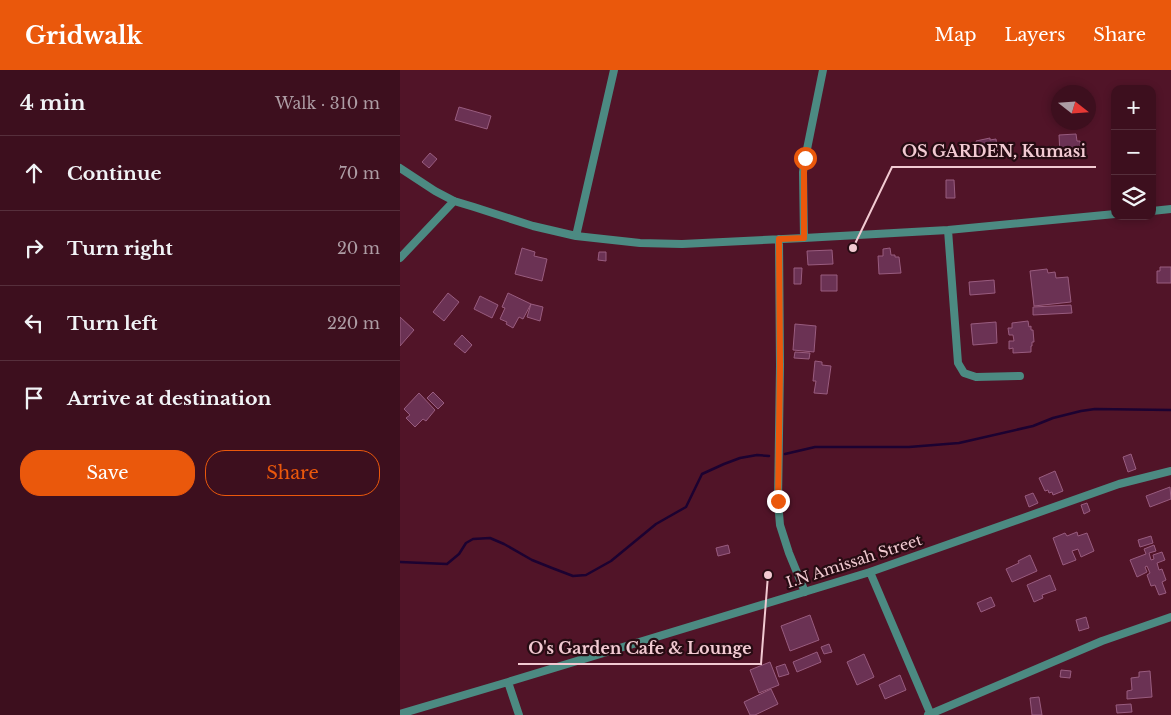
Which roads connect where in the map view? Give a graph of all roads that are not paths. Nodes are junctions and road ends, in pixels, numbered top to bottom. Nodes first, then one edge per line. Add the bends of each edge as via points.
1 (614, 70) edge
2 (823, 70) edge
3 (400, 168) edge
4 (454, 201) junction
5 (1171, 209) edge
6 (1156, 210) edge
7 (1111, 214) edge
8 (948, 230) junction
9 (576, 236) junction
10 (804, 238) junction
11 (779, 239) junction
12 (400, 258) edge
13 (1020, 376) dead end
14 (1171, 471) edge
15 (870, 572) junction
16 (805, 592) junction
17 (1171, 617) edge
18 (508, 682) junction
19 (400, 714) edge
20 (519, 715) edge
21 (930, 715) edge

1 - 9 street
2 - 10 street via 805,158
3 - 4 street
4 - 9 street
4 - 12 street
5 - 6 street
7 - 8 street
8 - 10 street
8 - 13 street via 958,363 964,372 976,377
9 - 11 street via 682,244
10 - 11 street
11 - 16 street via 778,501 780,525 788,553
14 - 15 street, I.N Amissah Street via 1119,484
15 - 16 street, I.N Amissah Street
15 - 21 street
16 - 18 street, I.N Amissah Street
17 - 21 street via 1102,641
18 - 19 street, I.N Amissah Street
18 - 20 street

